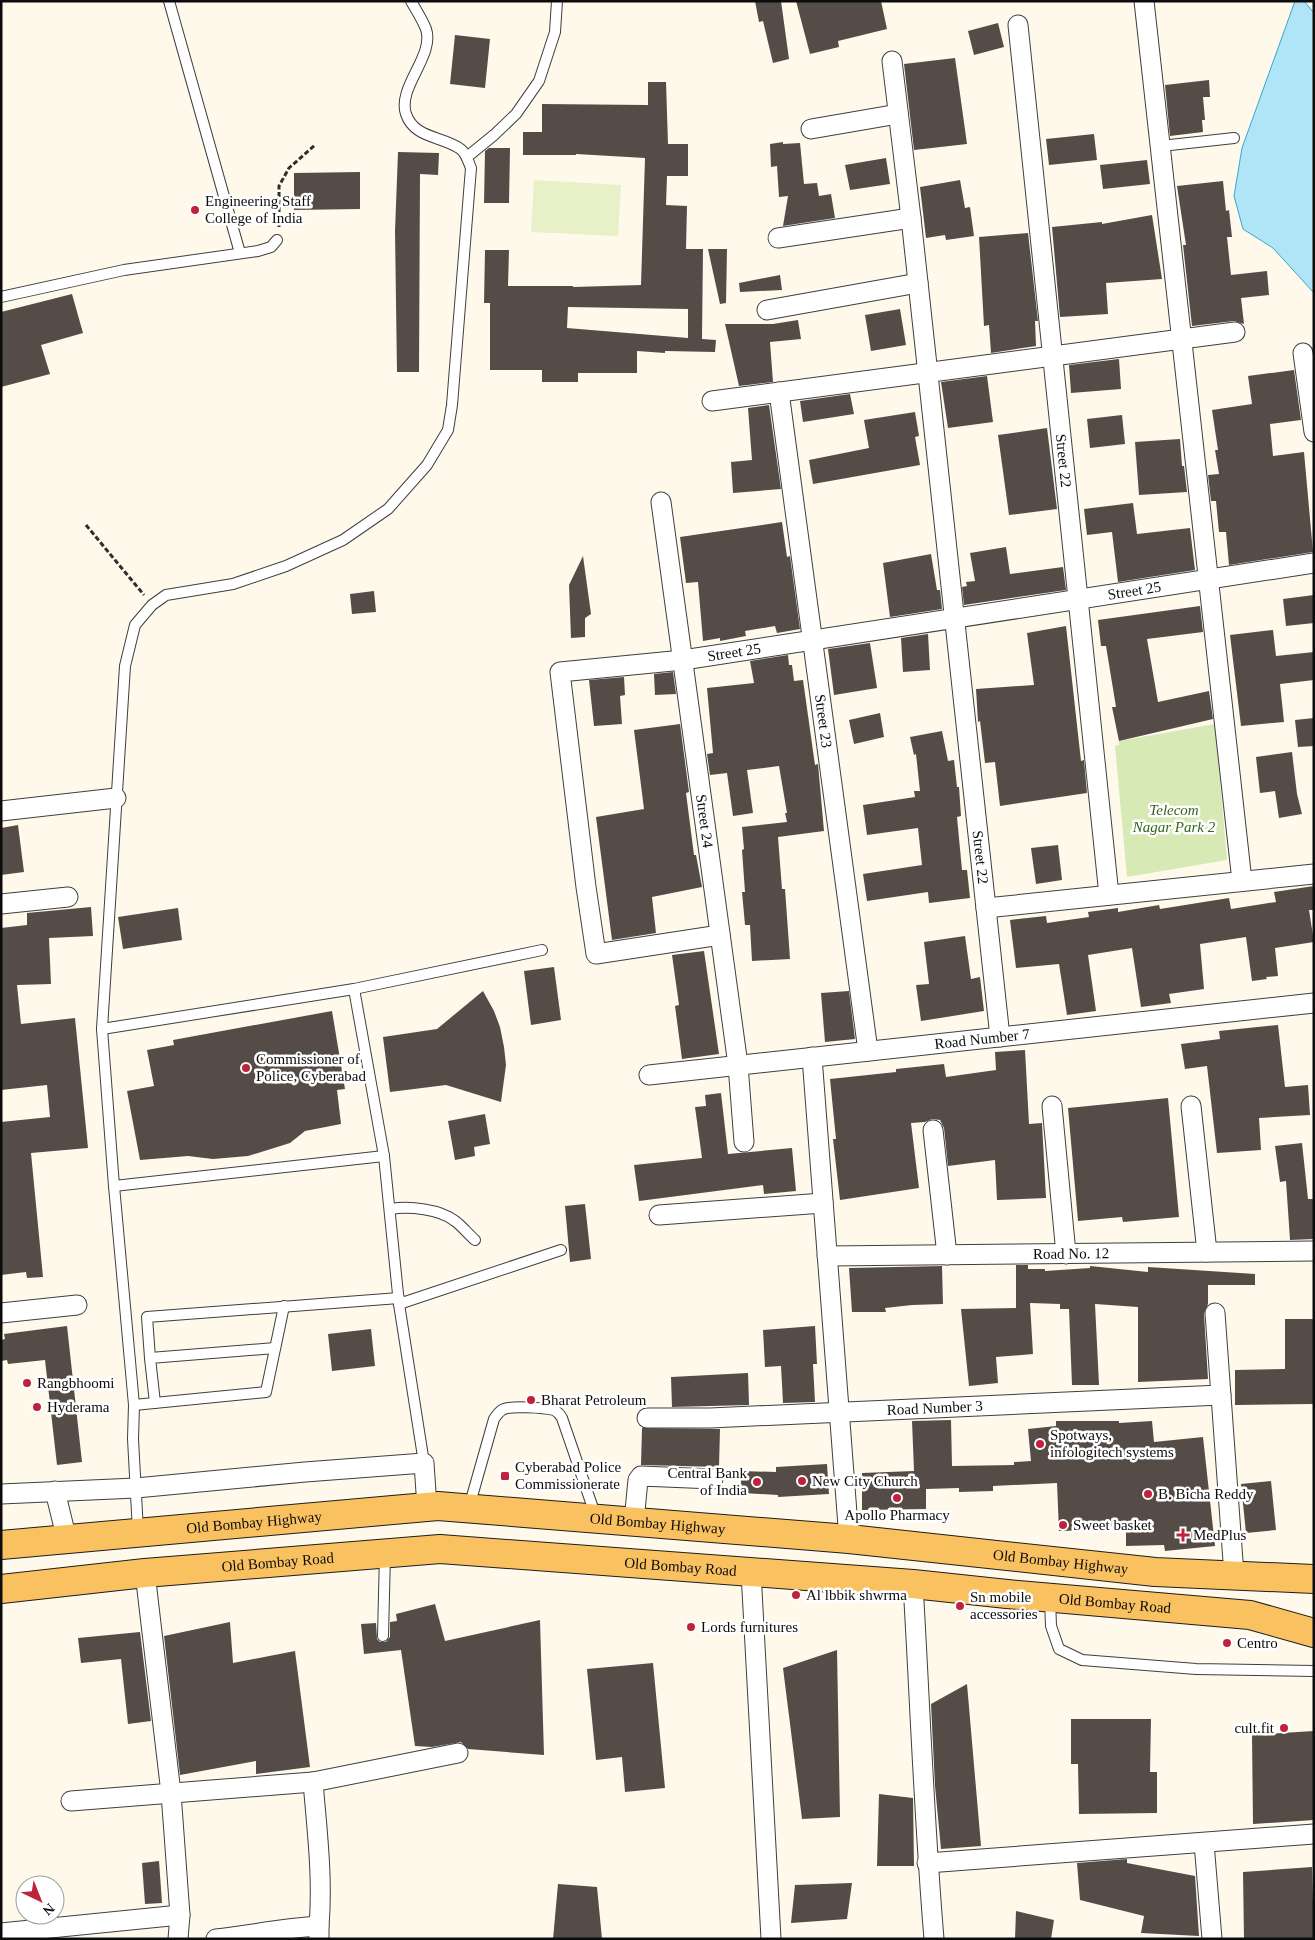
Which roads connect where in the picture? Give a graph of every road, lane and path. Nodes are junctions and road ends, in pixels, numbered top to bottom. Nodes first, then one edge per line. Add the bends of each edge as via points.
1 (169, 1) edge
2 (411, 1) edge
3 (557, 1) edge
4 (1144, 1) edge
5 (1018, 25) dead end
6 (892, 61) dead end
7 (898, 114) junction
8 (811, 129) dead end
9 (1234, 138) dead end
10 (315, 145) dead end
11 (1161, 146) junction
12 (467, 157) junction
13 (911, 218) junction
14 (778, 238) dead end
15 (277, 240) joint
16 (240, 253) junction
17 (918, 283) junction
18 (1, 297) edge
19 (767, 310) dead end
20 (1235, 332) dead end
21 (1182, 339) junction
22 (1303, 353) dead end
23 (1053, 356) junction
24 (928, 373) junction
25 (779, 392) junction
26 (712, 401) dead end
27 (1314, 432) edge
28 (661, 502) dead end
29 (86, 525) dead end
30 (1314, 563) edge
31 (1208, 579) junction
32 (1078, 599) junction
33 (152, 605) junction
34 (955, 618) junction
35 (813, 640) junction
36 (683, 660) junction
37 (116, 798) junction
38 (1, 812) edge
39 (1314, 874) edge
40 (1242, 882) junction
41 (1109, 895) junction
42 (68, 897) dead end
43 (1, 904) edge
44 (986, 908) junction
45 (720, 935) junction
46 (542, 950) dead end
47 (354, 988) junction
48 (1314, 1003) edge
49 (102, 1029) junction
50 (1000, 1037) junction
51 (868, 1051) junction
52 (812, 1057) junction
53 (738, 1065) junction
54 (649, 1074) dead end
55 (1052, 1106) dead end
56 (1191, 1106) dead end
57 (933, 1130) dead end
58 (744, 1142) dead end
59 (384, 1156) junction
60 (114, 1186) junction
61 (823, 1203) junction
62 (391, 1209) junction
63 (659, 1215) dead end
64 (475, 1240) dead end
65 (561, 1250) dead end
66 (1314, 1251) edge
67 (1207, 1252) junction
68 (1066, 1254) junction
69 (947, 1255) junction
70 (827, 1256) junction
71 (399, 1301) junction
72 (77, 1304) dead end
73 (284, 1306) junction
74 (1, 1313) edge
75 (1215, 1313) dead end
76 (275, 1348) junction
77 (150, 1358) junction
78 (1221, 1395) junction
79 (155, 1403) junction
80 (134, 1405) junction
81 (840, 1412) junction
82 (647, 1418) dead end
83 (424, 1463) junction
84 (713, 1479) dead end
85 (136, 1488) junction
86 (56, 1491) junction
87 (1, 1494) edge
88 (427, 1507) junction
89 (469, 1508) junction
90 (596, 1518) junction
91 (634, 1521) junction
92 (138, 1531) junction
93 (67, 1540) junction
94 (849, 1540) junction
95 (1, 1545) edge
96 (385, 1553) junction
97 (751, 1572) junction
98 (145, 1573) junction
99 (1234, 1575) junction
100 (1314, 1579) edge
101 (913, 1584) junction
102 (47, 1585) junction
103 (1, 1589) edge
104 (1050, 1598) junction
105 (1, 1602) edge
106 (1250, 1615) junction
107 (1314, 1616) edge
108 (1314, 1633) edge
109 (383, 1636) dead end
110 (1314, 1672) edge
111 (458, 1753) dead end
112 (313, 1782) junction
113 (171, 1793) junction
114 (71, 1801) dead end
115 (1314, 1834) edge
116 (1204, 1843) junction
117 (927, 1863) junction
118 (180, 1915) junction
119 (319, 1932) edge
120 (1, 1934) edge
121 (178, 1939) edge
122 (216, 1939) edge
123 (771, 1939) edge
124 (934, 1939) edge
125 (1212, 1939) edge

1 - 16 lane
2 - 12 lane via 426,29 427,38 405,98 406,113 416,129 460,148
3 - 12 lane via 555,32 539,80 516,114
4 - 11 street
5 - 23 street, Street 22
6 - 7 street, Street 22
7 - 8 street
7 - 13 street, Street 22
9 - 11 lane
10 - 15 path via 289,168 280,186
11 - 21 street
12 - 33 lane via 471,176 452,404 448,430 427,465 388,509 343,540 286,566 234,584 166,595
13 - 14 street
13 - 17 street, Street 22
15 - 16 lane via 271,247
16 - 18 lane via 124,270
17 - 19 street
17 - 24 street, Street 22
20 - 21 street
21 - 23 street
21 - 31 street
22 - 27 street
23 - 24 street
23 - 32 street, Street 22
24 - 25 street
24 - 34 street, Street 22
25 - 26 street
25 - 35 street, Street 23
28 - 36 street, Street 24
29 - 33 path
30 - 31 street, Street 25
31 - 32 street, Street 25
31 - 40 street
32 - 34 street, Street 25
32 - 41 street, Street 22
33 - 37 lane via 135,625 125,666
34 - 35 street, Street 25
34 - 44 street, Street 22
35 - 36 street, Street 25
35 - 51 street, Street 23
36 - 45 street, Street 24
36 - 45 street, Street 25 via 560,672 586,887 596,954
37 - 38 street
37 - 49 lane
39 - 40 street
40 - 41 street
41 - 44 street
42 - 43 street
44 - 50 street, Street 22
45 - 53 street, Street 24
46 - 47 lane
47 - 49 lane
47 - 59 lane
48 - 50 street, Road Number 7
49 - 60 lane
50 - 51 street, Road Number 7
51 - 52 street, Road Number 7
52 - 53 street, Road Number 7
52 - 61 street
53 - 54 street, Road Number 7
53 - 58 street, Street 24
55 - 68 street
56 - 67 street
57 - 69 street
59 - 60 lane
59 - 62 lane
60 - 80 lane
61 - 63 street
61 - 70 street
62 - 64 lane via 407,1206 435,1212 454,1220
62 - 71 lane
65 - 71 lane
66 - 67 street, Road No. 12
67 - 68 street, Road No. 12
68 - 69 street, Road No. 12
69 - 70 street, Road No. 12
70 - 81 street
71 - 73 lane
71 - 83 lane
72 - 74 street
73 - 76 lane
73 - 77 lane via 147,1317
75 - 78 street
76 - 77 lane
76 - 79 lane via 266,1392
77 - 79 lane
78 - 81 street, Road Number 3
78 - 99 street
79 - 80 lane
80 - 85 lane
81 - 82 street, Road Number 3
81 - 94 street
83 - 85 street
83 - 88 street
84 - 91 street via 641,1476
85 - 86 street
85 - 92 lane
86 - 87 street
86 - 93 street
88 - 89 main road, Old Bombay Highway
88 - 92 main road, Old Bombay Highway
89 - 90 main road, Old Bombay Highway
89 - 90 lane via 497,1414 508,1407 547,1409 559,1413 562,1418
90 - 91 main road, Old Bombay Highway
91 - 94 main road, Old Bombay Highway
92 - 93 main road, Old Bombay Highway
93 - 95 main road, Old Bombay Highway
94 - 99 main road, Old Bombay Highway via 1155,1572
96 - 97 main road, Old Bombay Road via 440,1549
96 - 98 main road, Old Bombay Road
96 - 109 lane
97 - 101 main road, Old Bombay Road
97 - 123 street
98 - 102 main road, Old Bombay Road
98 - 113 street
99 - 100 main road, Old Bombay Highway
101 - 104 main road, Old Bombay Road
101 - 117 street
102 - 103 main road
102 - 105 main road
104 - 106 main road, Old Bombay Road
104 - 110 lane via 1050,1626 1059,1648 1082,1660 1196,1669
106 - 107 main road
106 - 108 main road, Old Bombay Road
111 - 112 street
112 - 113 street
112 - 119 street via 319,1862
113 - 114 street
113 - 118 street
115 - 116 street
116 - 117 street
116 - 125 street
117 - 124 street
118 - 120 street
118 - 121 street
119 - 122 street via 286,1928

